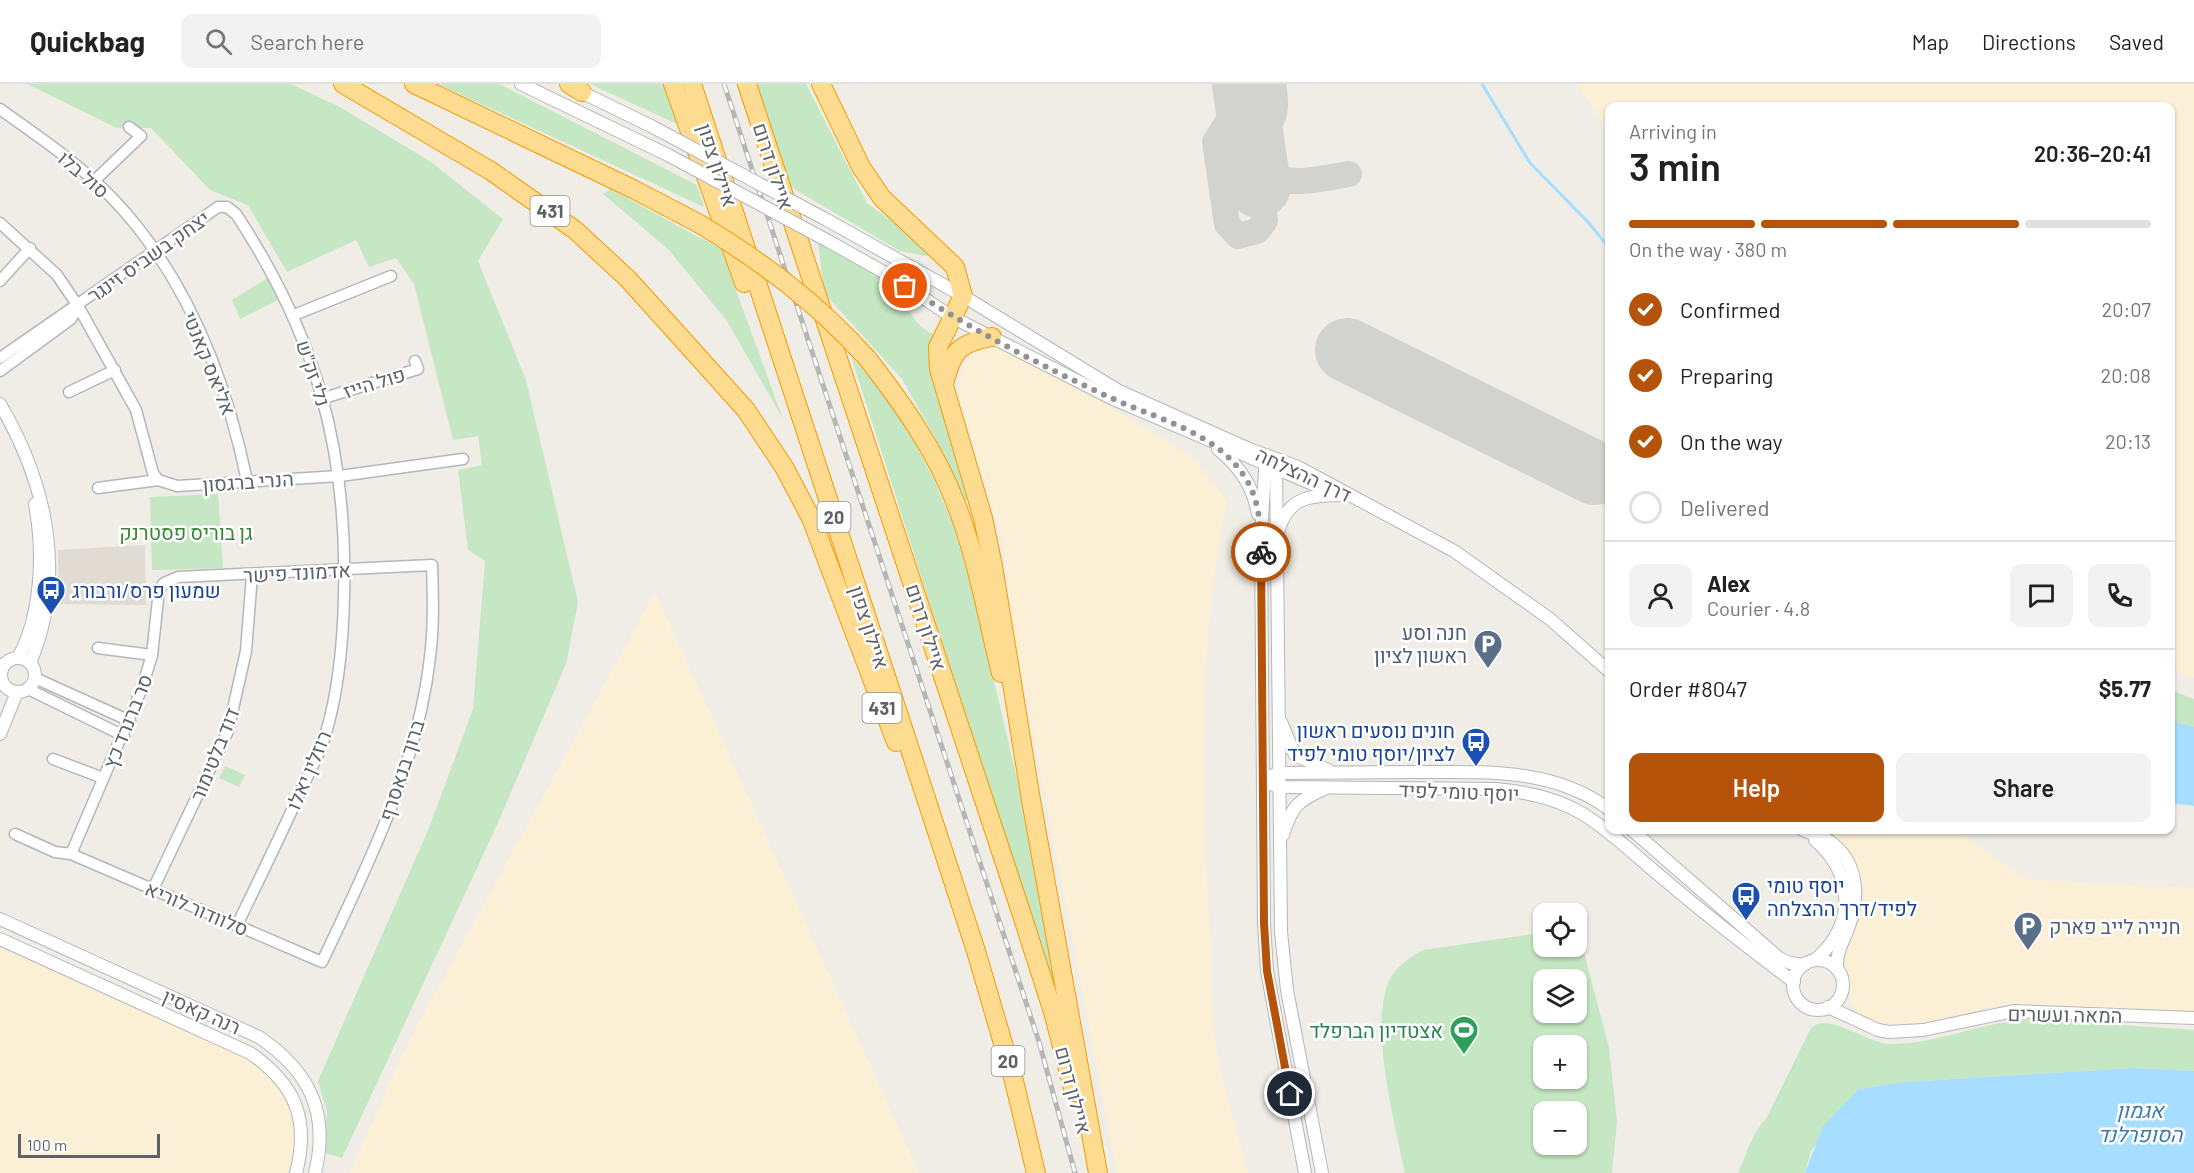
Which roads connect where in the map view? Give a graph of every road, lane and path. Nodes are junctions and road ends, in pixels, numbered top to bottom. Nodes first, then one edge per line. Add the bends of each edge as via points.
1 (343, 84) edge
2 (414, 84) edge
3 (521, 84) edge
4 (565, 84) edge
5 (673, 84) edge
6 (692, 84) edge
7 (747, 84) edge
8 (821, 84) edge
9 (576, 88) edge
10 (0, 109) edge
11 (129, 127) dead end
12 (94, 182) junction
13 (218, 207) joint
14 (0, 224) edge
15 (30, 248) junction
16 (157, 251) junction
17 (392, 276) dead end
18 (0, 281) edge
19 (963, 296) junction
20 (78, 306) junction
21 (294, 315) junction
22 (952, 317) junction
23 (992, 337) junction
24 (0, 358) edge
25 (416, 361) dead end
26 (115, 370) junction
27 (0, 371) edge
28 (944, 386) junction
29 (69, 392) dead end
30 (324, 398) junction
31 (0, 404) edge
32 (1209, 440) junction
33 (463, 459) dead end
34 (1271, 462) junction
35 (817, 464) junction
36 (340, 476) junction
37 (158, 480) junction
38 (247, 481) junction
39 (98, 488) dead end
40 (1341, 495) junction
41 (1391, 517) junction
42 (1261, 535) junction
43 (1275, 542) junction
44 (432, 565) joint
45 (345, 569) junction
46 (252, 575) junction
47 (164, 583) joint
48 (98, 648) dead end
49 (152, 655) junction
50 (24, 661) junction
51 (1605, 667) edge
52 (2, 674) edge
53 (34, 678) junction
54 (23, 691) junction
55 (0, 699) edge
56 (1277, 712) junction
57 (130, 721) junction
58 (0, 734) edge
59 (124, 736) junction
60 (53, 759) dead end
61 (1332, 772) junction
62 (1278, 773) junction
63 (103, 778) junction
64 (1262, 780) junction
65 (1278, 787) junction
66 (1327, 787) junction
67 (1032, 800) junction
68 (1605, 807) edge
69 (1605, 831) edge
70 (15, 834) dead end
71 (1609, 834) edge
72 (1637, 834) edge
73 (1808, 834) edge
74 (1814, 834) edge
75 (1280, 845) junction
76 (71, 854) junction
77 (153, 889) junction
78 (0, 919) edge
79 (237, 925) junction
80 (0, 939) edge
81 (976, 951) junction
82 (322, 962) joint
83 (1810, 962) junction
84 (1837, 969) junction
85 (1794, 982) junction
86 (1842, 991) junction
87 (1828, 1007) junction
88 (2194, 1018) edge
89 (1866, 1025) junction
90 (296, 1173) edge
91 (315, 1173) edge
92 (1036, 1173) edge
93 (1098, 1173) edge
94 (1305, 1173) edge
95 (1322, 1173) edge

1 - 81 highway, 431 via 492,171 575,230 628,279 746,410 784,467 811,518
2 - 67 highway, bridge via 698,223 773,270 867,358 925,441 955,501
3 - 22 street, דרך ההצלחה, bridge via 669,155 830,242
4 - 9 street, דרך ההצלחה
5 - 35 highway via 791,411
6 - 35 highway, איילון צפון / 20
7 - 93 highway, איילון דרום via 1040,969
8 - 19 highway via 847,141 877,190 955,267
9 - 19 street, דרך ההצלחה, bridge
10 - 12 street, סול בלו via 69,158
11 - 12 street via 141,136
12 - 16 street, סול בלו via 114,199
13 - 16 street, יצחק בשביס זינגר
13 - 21 street, נלי זק"ש via 227,207 236,214
14 - 15 street
15 - 18 street
15 - 20 street
16 - 20 street, יצחק בשביס זינגר
16 - 38 street, אליאס קאנטי via 219,376
17 - 21 street
19 - 22 highway
19 - 34 street, דרך ההצלחה via 1119,391
20 - 24 street, יצחק בשביס זינגר via 62,313
20 - 26 street
20 - 27 street, יצחק בשביס זינגר via 71,319
21 - 30 street, נלי זק"ש
22 - 23 street, דרך ההצלחה
22 - 28 highway via 938,347
23 - 28 highway via 968,341 951,357
23 - 32 street, דרך ההצלחה via 1111,398
25 - 30 street, פול הייז via 417,369
26 - 29 street
26 - 37 street via 136,410
28 - 67 highway via 983,518
30 - 36 street, נלי זק"ש
31 - 50 street via 45,512 51,569 40,639
32 - 34 street, דרך ההצלחה
32 - 42 street via 1242,472 1252,490
33 - 36 street, הנרי ברגסון
34 - 40 street, דרך ההצלחה
34 - 41 street, דרך ההצלחה via 1298,467
34 - 42 street
34 - 43 street
35 - 81 highway, איילון צפון / 20
36 - 38 street, הנרי ברגסון
36 - 45 street, נלי זק"ש
37 - 38 street, הנרי ברגסון via 177,486
37 - 39 street, הנרי ברגסון
40 - 41 street, דרך ההצלחה
40 - 43 street via 1315,496 1294,503 1281,521
41 - 51 street, דרך ההצלחה via 1499,581 1573,637
42 - 64 street
43 - 56 street
44 - 45 street, אדמונד פישר
44 - 82 street, ברוך בנאסרף via 434,618 430,658 412,747 374,851
45 - 46 street, אדמונד פישר
45 - 79 street, רוזלין יאלו via 343,630 325,736
46 - 47 street, אדמונד פישר via 178,577
46 - 77 street, דוד בלטימור via 246,651 228,731
47 - 49 street, סר ברנרד כץ via 159,590
48 - 49 street
49 - 57 street, סר ברנרד כץ
50 - 52 street via 10,660
50 - 53 street
52 - 54 street
52 - 55 street
53 - 54 street
53 - 57 street
54 - 58 street
54 - 59 street
56 - 61 street via 1295,755
56 - 62 street
57 - 59 street, סר ברנרד כץ
59 - 63 street, סר ברנרד כץ
60 - 63 street
61 - 62 street, יוסף טומי לפיד
61 - 68 street, יוסף טומי לפיד via 1523,775 1577,790
62 - 64 street, יוסף טומי לפיד
62 - 65 street
63 - 76 street, סר ברנרד כץ
64 - 65 street, יוסף טומי לפיד
64 - 94 street via 1267,971
65 - 66 street, יוסף טומי לפיד
65 - 75 street
66 - 69 street, יוסף טומי לפיד via 1521,791 1583,814
66 - 75 street via 1297,803
67 - 93 highway
70 - 76 street, סלוודור לוריא via 56,852
71 - 85 street, יוסף טומי לפיד
72 - 83 street via 1779,957 1790,963
73 - 83 street via 1837,864 1846,901 1834,939
74 - 84 street via 1839,849 1854,877 1856,902 1837,954
75 - 95 street via 1281,932 1287,990
76 - 77 street, סלוודור לוריא
77 - 79 street, סלוודור לוריא
78 - 91 street, רנה קאסין via 259,1037 279,1050 305,1080 315,1103 321,1145
79 - 82 street, סלוודור לוריא
80 - 90 street, רנה קאסין via 250,1053 267,1065 289,1090 300,1117 302,1144
81 - 92 highway, איילון צפון / 20
83 - 84 street via 1827,962
83 - 85 street via 1797,972
84 - 86 street
85 - 87 street via 1794,990 1803,1004 1818,1009
86 - 87 street
86 - 89 street via 1846,1004
87 - 89 street, המאה ועשרים
88 - 89 street, המאה ועשרים via 2014,1011 1923,1030 1889,1032

